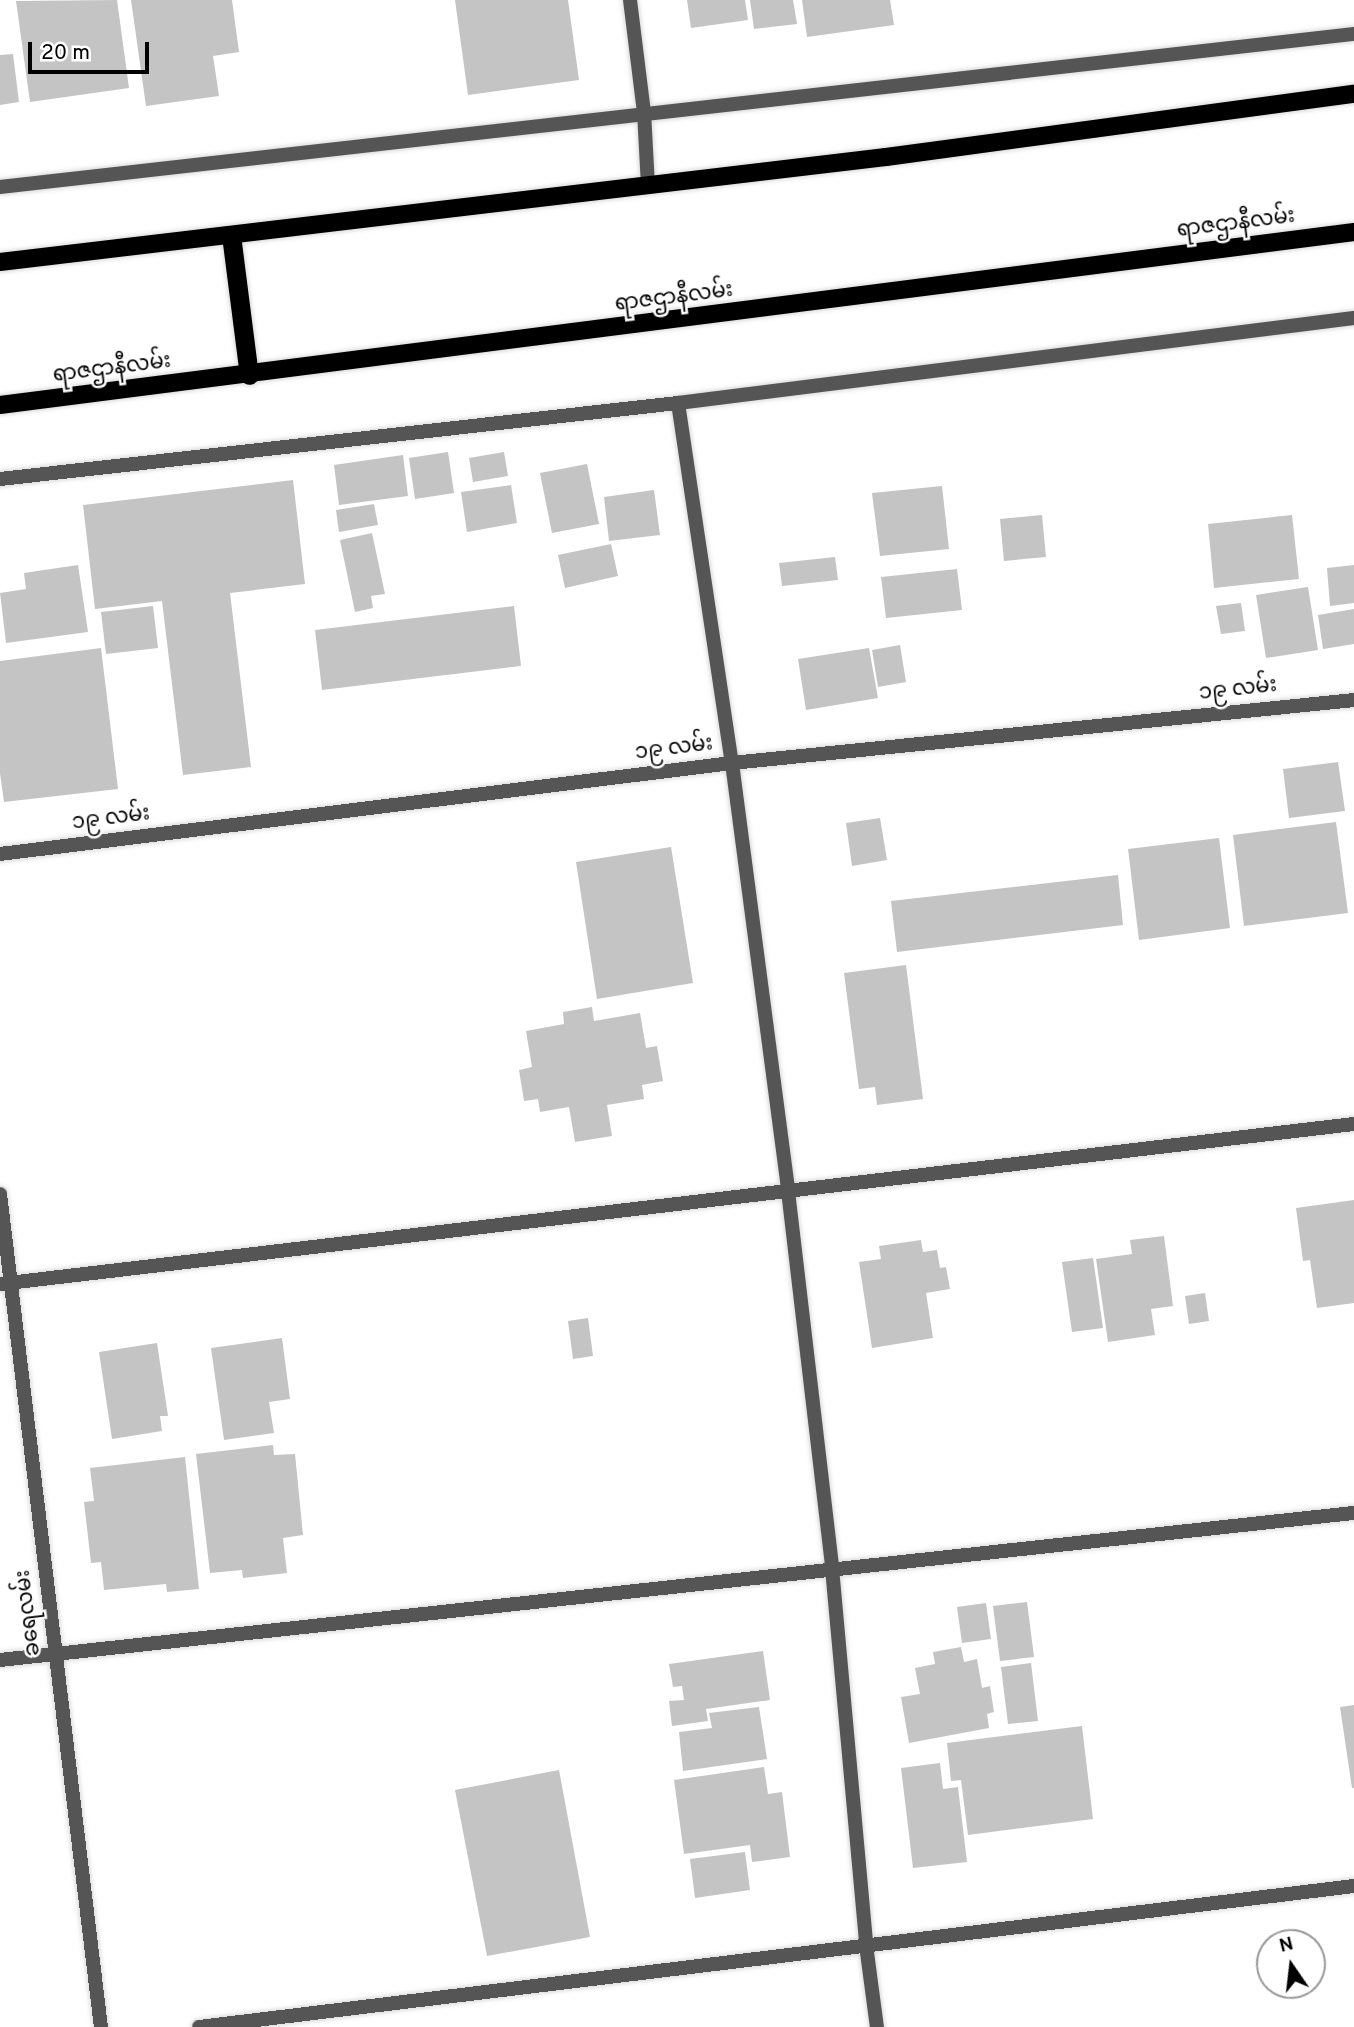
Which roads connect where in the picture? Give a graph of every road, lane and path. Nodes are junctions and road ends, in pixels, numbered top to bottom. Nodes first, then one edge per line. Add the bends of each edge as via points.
1 (629, 0) edge
2 (1354, 34) edge
3 (1354, 94) edge
4 (644, 112) junction
5 (648, 185) junction
6 (0, 187) edge
7 (1354, 232) edge
8 (231, 235) junction
9 (0, 262) edge
10 (1354, 318) edge
11 (249, 375) junction
12 (678, 403) junction
13 (0, 405) edge
14 (0, 479) edge
15 (1354, 700) edge
16 (732, 763) junction
17 (0, 854) edge
18 (1354, 1124) edge
19 (788, 1191) junction
20 (0, 1194) edge
21 (6, 1283) edge
22 (1354, 1513) edge
23 (832, 1569) junction
24 (54, 1652) junction
25 (0, 1660) edge
26 (1354, 1886) edge
27 (866, 1945) junction
28 (101, 2027) edge
29 (199, 2027) edge
30 (877, 2027) edge

1 - 4 street
2 - 4 street
3 - 5 main road
4 - 5 street
4 - 6 street
5 - 8 main road
7 - 11 main road, ရာဇဌာနီလမ်း
8 - 9 main road
8 - 11 highway
10 - 12 street
11 - 13 main road, ရာဇဌာနီလမ်း
12 - 14 street
12 - 16 street
15 - 16 street, ၁၉ လမ်း
16 - 17 street, ၁၉ လမ်း
16 - 19 street
18 - 19 street
19 - 21 street
19 - 23 street
20 - 21 street, ခရေလမ်း
21 - 24 street, ခရေလမ်း
22 - 23 street
23 - 24 street
23 - 27 street
24 - 25 street
24 - 28 street, ခရေလမ်း
26 - 27 street
27 - 29 street
27 - 30 street

